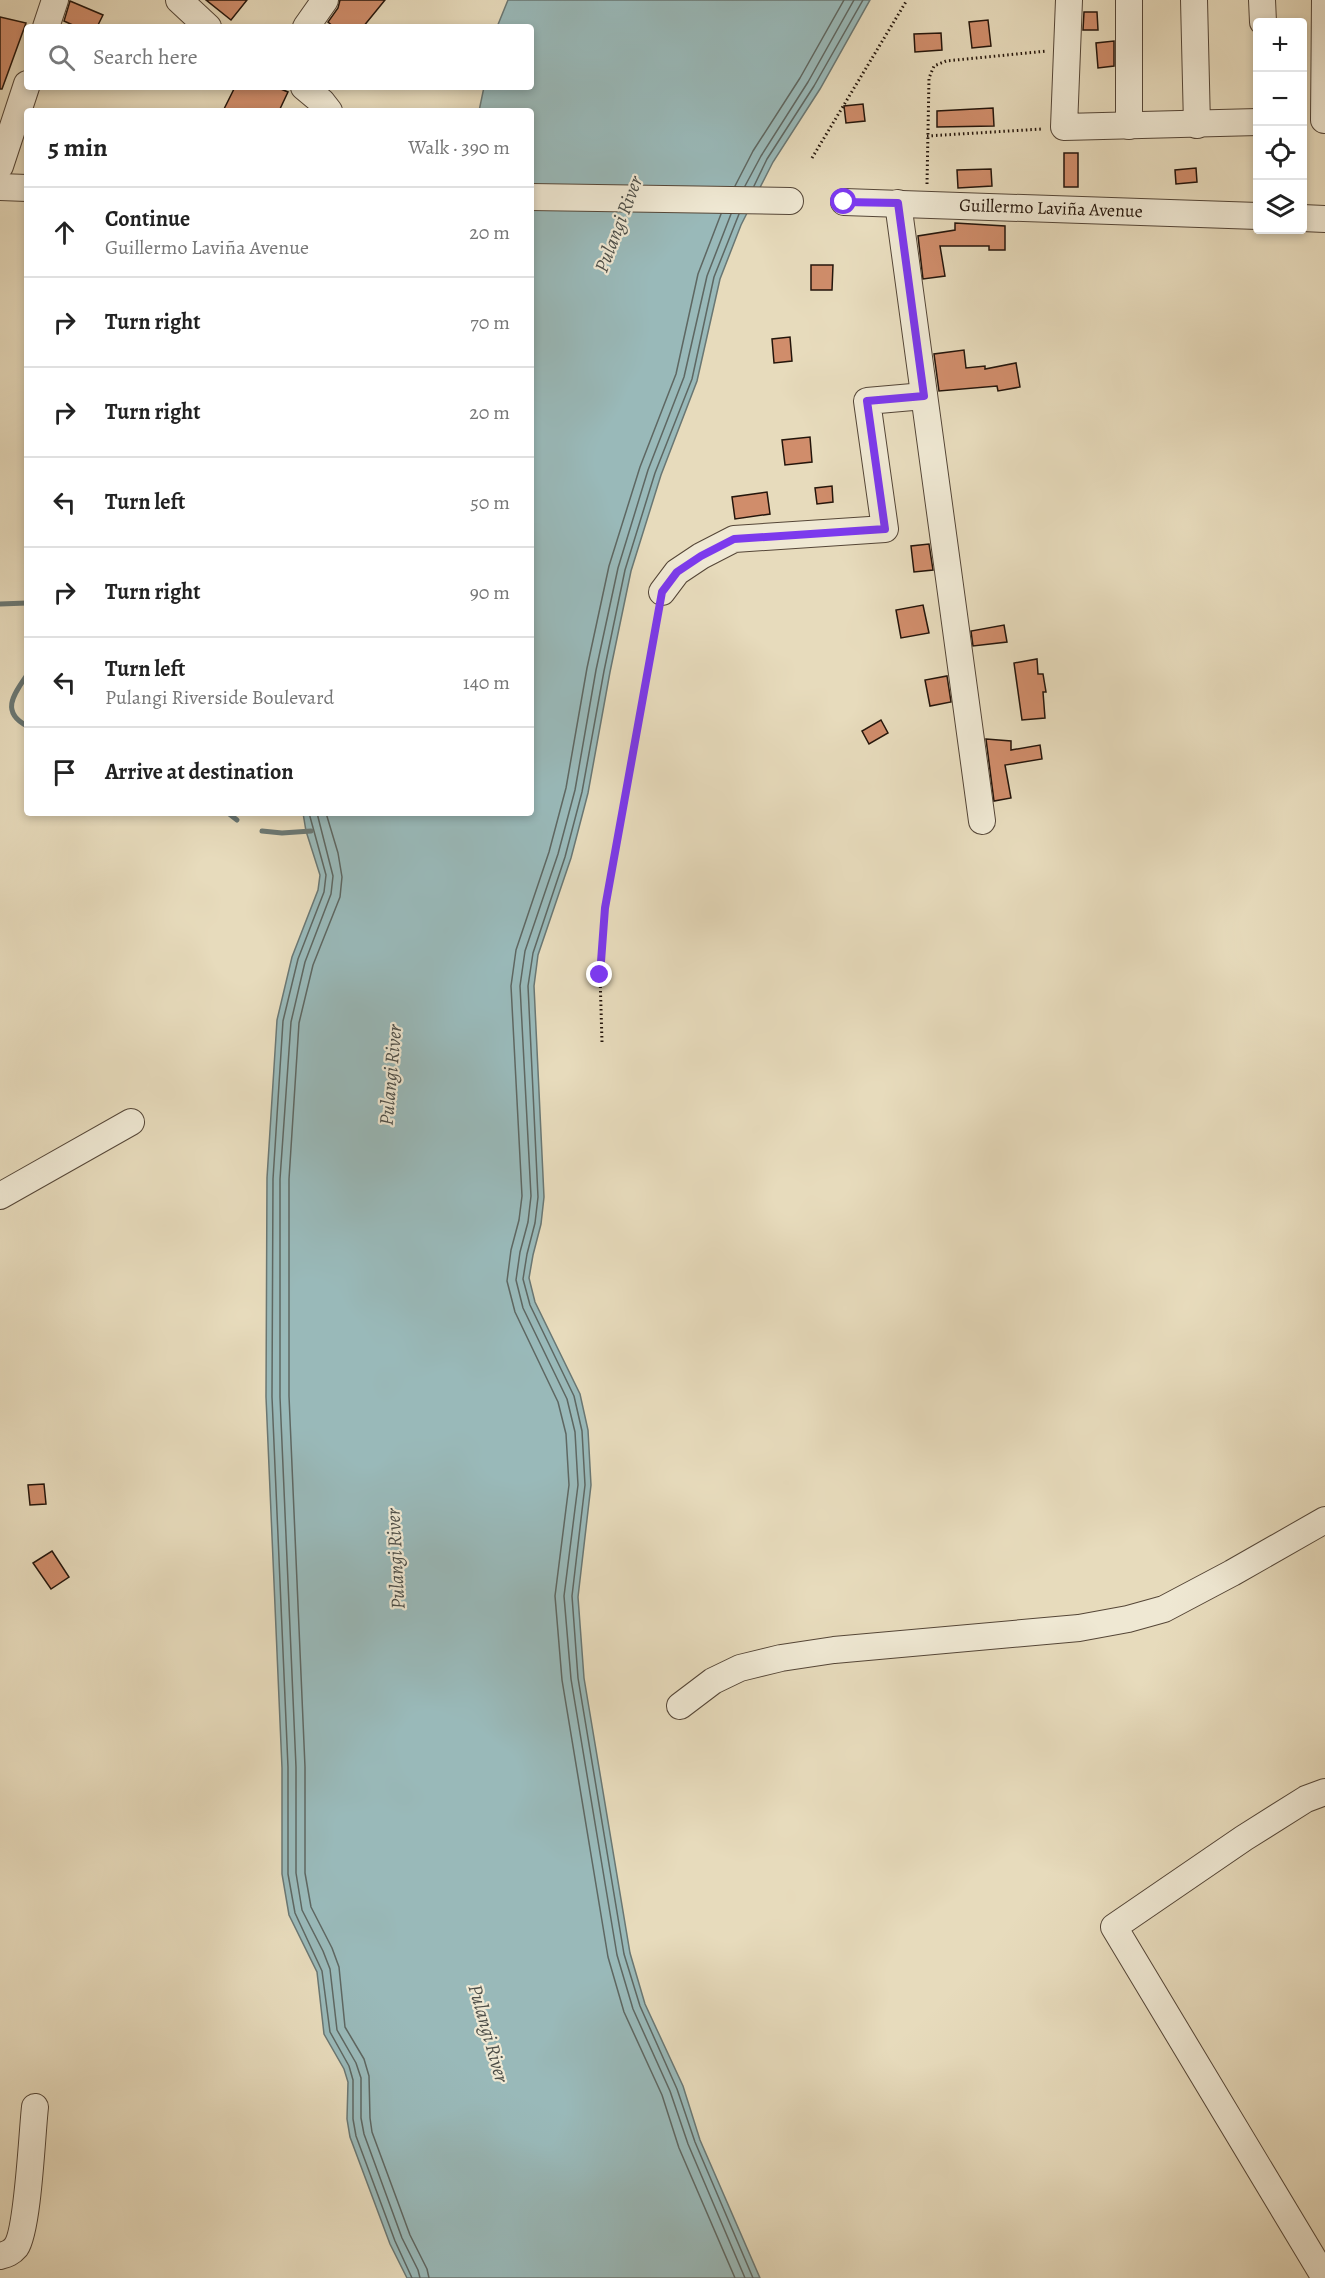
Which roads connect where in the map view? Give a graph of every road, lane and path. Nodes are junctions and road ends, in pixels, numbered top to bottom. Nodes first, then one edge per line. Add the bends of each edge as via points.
1 (54, 0) edge
2 (179, 0) edge
3 (325, 0) edge
4 (907, 0) edge
5 (1070, 0) edge
6 (1129, 0) edge
7 (1194, 0) edge
8 (1262, 0) edge
9 (1325, 0) edge
10 (1263, 18) edge
11 (47, 24) edge
12 (205, 24) edge
13 (308, 24) edge
14 (1067, 50) junction
15 (25, 90) edge
16 (308, 90) edge
17 (327, 108) edge
18 (1317, 120) edge
19 (1253, 122) edge
20 (1197, 125) junction
21 (1129, 126) junction
22 (1064, 127) junction
23 (927, 136) junction
24 (812, 158) dead end
25 (0, 166) edge
26 (0, 187) edge
27 (24, 188) edge
28 (534, 197) edge
29 (790, 201) dead end
30 (844, 202) dead end
31 (898, 203) junction
32 (927, 204) junction
33 (1253, 216) edge
34 (1307, 218) edge
35 (1325, 219) edge
36 (924, 396) junction
37 (662, 592) joint
38 (981, 821) dead end
39 (602, 1042) dead end
40 (131, 1122) dead end
41 (0, 1196) edge
42 (1325, 1520) edge
43 (680, 1706) dead end
44 (1325, 1792) edge
45 (35, 2107) dead end
46 (0, 2256) edge
47 (1325, 2278) edge

1 - 11 street
2 - 12 street
3 - 13 street
4 - 24 path
5 - 14 street
6 - 21 street
7 - 20 street
8 - 10 street
9 - 18 street
14 - 22 street
14 - 23 path via 946,61 934,66 929,78
15 - 25 street
16 - 17 street
19 - 20 street
20 - 21 street
21 - 22 street
22 - 23 path
23 - 32 path
26 - 27 street
28 - 29 street
30 - 31 street, Guillermo Laviña Avenue
31 - 32 street, Guillermo Laviña Avenue
31 - 36 street
32 - 33 street, Guillermo Laviña Avenue
34 - 35 street
36 - 37 street via 867,401 885,529 734,539 677,572
36 - 38 street
37 - 39 path via 605,908 600,975
40 - 41 street
42 - 43 street via 1164,1608 1128,1619 1080,1628 781,1658 731,1672
44 - 47 street via 1306,1798 1114,1927
45 - 46 street via 25,2217 18,2245 10,2254

